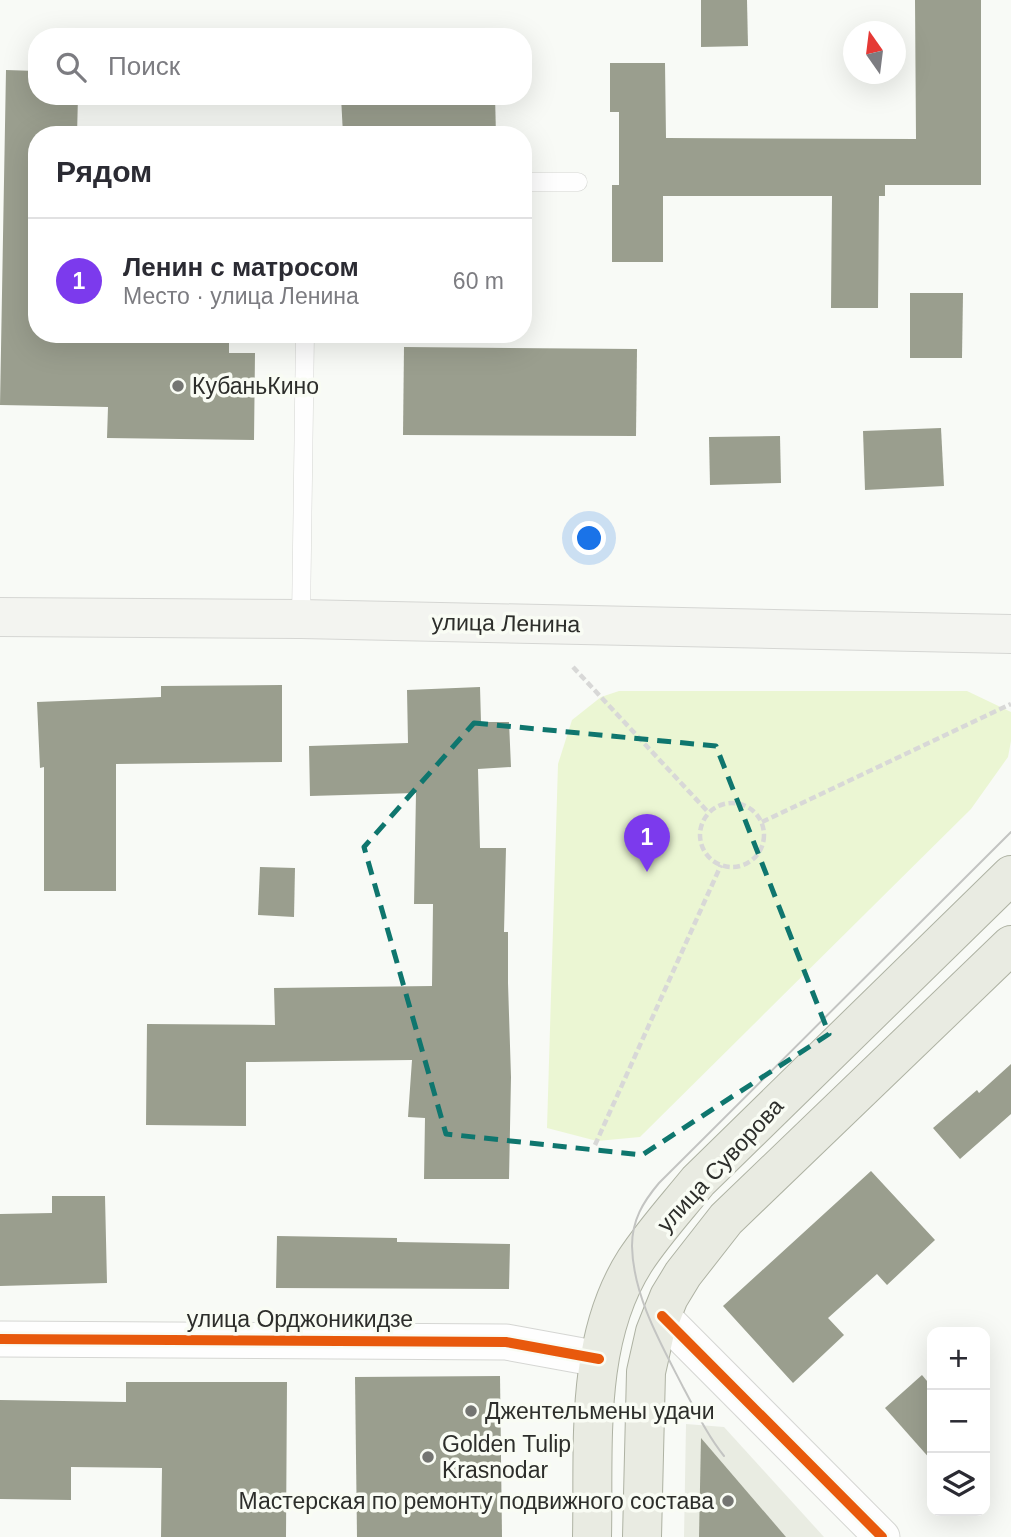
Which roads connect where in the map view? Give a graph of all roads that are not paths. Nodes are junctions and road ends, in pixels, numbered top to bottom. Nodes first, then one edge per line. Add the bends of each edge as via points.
1 (532, 182) edge
2 (578, 182) dead end
3 (304, 343) edge
4 (0, 617) edge
5 (301, 619) junction
6 (1011, 634) edge
7 (1011, 874) edge
8 (1011, 945) edge
9 (662, 1316) junction
10 (0, 1339) edge
11 (599, 1359) junction
12 (592, 1537) edge
13 (642, 1537) edge
14 (881, 1537) edge

1 - 2 lane
3 - 5 lane
4 - 5 main road, улица Ленина
5 - 6 main road, улица Ленина
7 - 11 main road, улица Суворова via 698,1181 634,1263 606,1324
8 - 9 main road, улица Суворова via 726,1219 683,1274
9 - 13 main road, улица Суворова via 646,1372
9 - 14 street
10 - 11 street, улица Орджоникидзе via 506,1342
11 - 12 main road, улица Суворова

